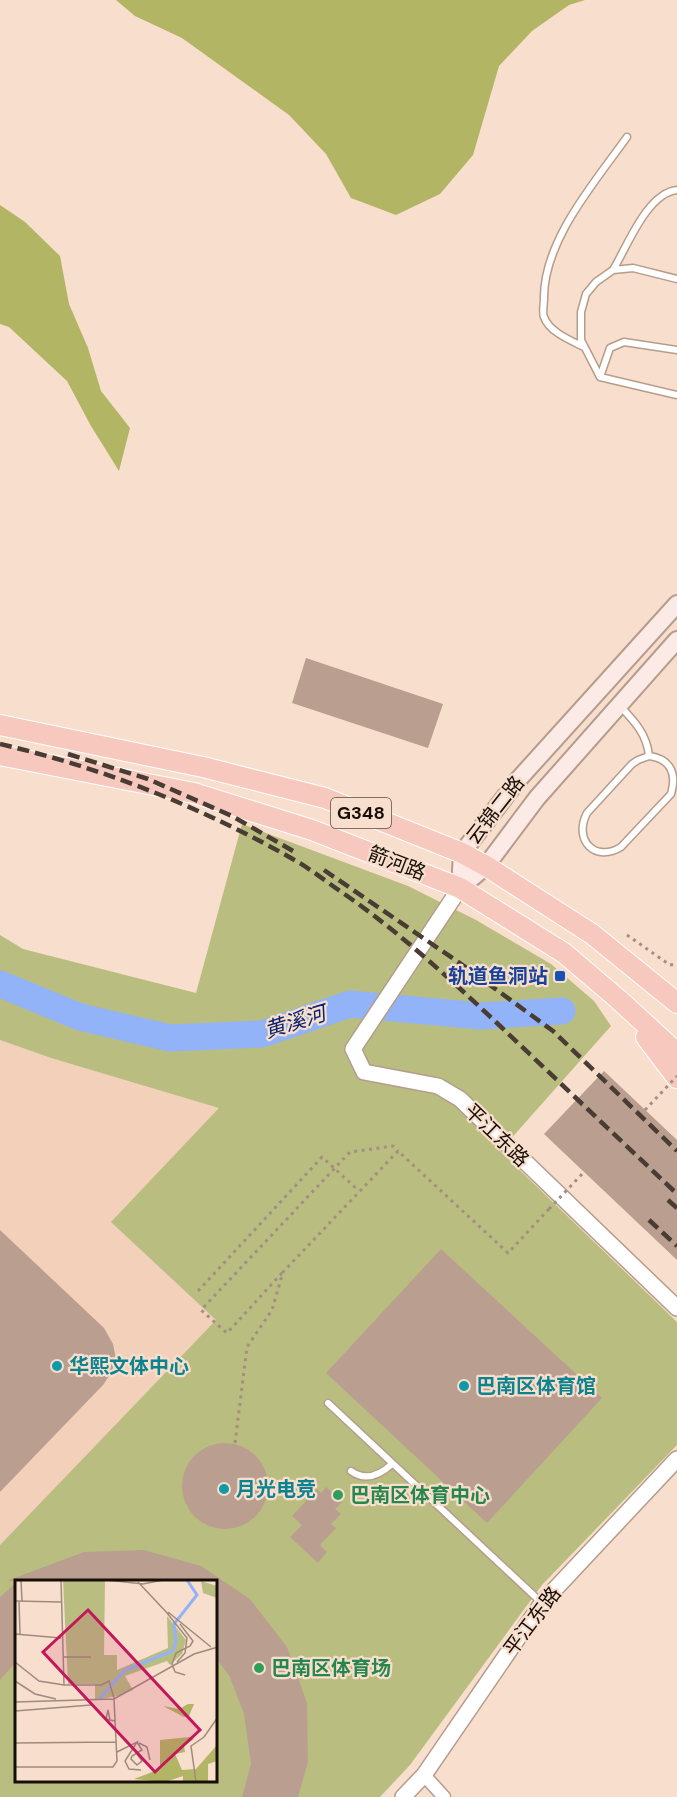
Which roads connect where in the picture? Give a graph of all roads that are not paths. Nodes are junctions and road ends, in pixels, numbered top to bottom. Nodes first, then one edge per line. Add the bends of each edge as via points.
1 (627, 137) dead end
2 (677, 190) edge
3 (613, 270) junction
4 (677, 279) edge
5 (584, 346) junction
6 (677, 350) edge
7 (600, 377) junction
8 (677, 395) edge
9 (677, 604) edge
10 (677, 640) edge
11 (619, 705) junction
12 (0, 725) edge
13 (0, 755) edge
14 (649, 756) junction
15 (462, 853) junction
16 (486, 866) junction
17 (460, 888) junction
18 (618, 999) junction
19 (677, 1003) edge
20 (677, 1053) edge
21 (677, 1077) edge
22 (677, 1308) edge
23 (328, 1403) dead end
24 (677, 1459) edge
25 (392, 1464) junction
26 (351, 1471) dead end
27 (542, 1603) junction
28 (424, 1775) junction
29 (403, 1797) edge
30 (444, 1797) edge

1 - 5 lane via 566,226 550,261 544,318 558,334
2 - 3 lane via 655,201
3 - 4 lane via 633,268
3 - 5 lane via 586,294 581,312
5 - 7 lane
6 - 7 lane via 624,342 610,348
7 - 8 lane
9 - 15 main road, 云锦二路 via 517,781
10 - 11 main road, 云锦二路
11 - 14 lane via 638,725 648,743
11 - 16 main road, 云锦二路 via 537,798
12 - 15 highway, 箭河路 / G348 via 325,798
13 - 17 highway, 箭河路 / G348 via 194,793 312,830
14 - 14 lane via 632,764 587,813 581,831 591,848 614,852 671,794 674,774 667,764
15 - 16 highway, 箭河路 / G348
15 - 17 main road, 云锦二路
16 - 17 main road, 云锦二路
16 - 19 highway, 箭河路 / G348 via 592,934
17 - 18 highway, 箭河路 / G348 via 564,953
17 - 22 street, 平江东路 via 353,1049 364,1072 438,1086 460,1099
18 - 20 highway, 箭河路 / G348
18 - 21 highway
23 - 25 lane
24 - 27 street, 平江东路
25 - 26 lane via 367,1477
25 - 27 lane
27 - 28 street, 平江东路
28 - 29 street, 平江东路
28 - 30 street

